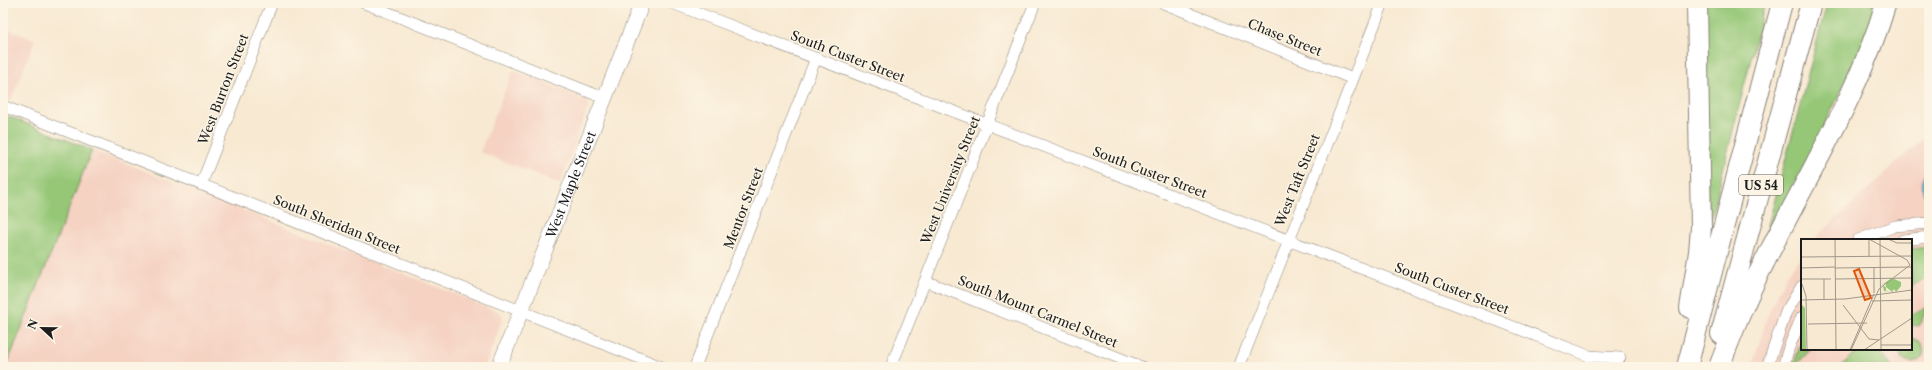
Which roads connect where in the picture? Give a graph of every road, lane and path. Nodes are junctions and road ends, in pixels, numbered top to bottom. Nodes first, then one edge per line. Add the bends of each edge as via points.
1 (272, 3) edge
2 (364, 3) edge
3 (642, 3) edge
4 (672, 3) edge
5 (1035, 3) edge
6 (1163, 3) edge
7 (1383, 3) edge
8 (1697, 3) edge
9 (1782, 3) edge
10 (1811, 3) edge
11 (1886, 3) edge
12 (816, 58) junction
13 (1352, 79) junction
14 (604, 98) junction
15 (3, 106) edge
16 (988, 124) junction
17 (201, 185) junction
18 (1929, 223) edge
19 (1929, 237) edge
20 (1860, 239) edge
21 (1912, 239) edge
22 (1288, 240) junction
23 (925, 281) junction
24 (1801, 288) edge
25 (520, 312) junction
26 (1801, 319) edge
27 (1620, 358) dead end
28 (498, 367) edge
29 (662, 367) edge
30 (695, 367) edge
31 (891, 367) edge
32 (1142, 367) edge
33 (1239, 367) edge
34 (1681, 367) edge
35 (1687, 367) edge
36 (1713, 367) edge
37 (1719, 367) edge
38 (1767, 367) edge
39 (1782, 367) edge

1 - 17 street, West Burton Street
2 - 14 street
3 - 14 street, West Maple Street
4 - 12 street, South Custer Street
5 - 16 street, West University Street
6 - 13 street, Chase Street
7 - 13 street, West Taft Street
8 - 34 highway via 1699,252
9 - 35 highway, US 54
10 - 36 highway, US 54
11 - 37 highway via 1860,76 1764,262
12 - 16 street, South Custer Street
12 - 30 street, Mentor Street
13 - 22 street, West Taft Street
14 - 25 street, West Maple Street
15 - 17 street, South Sheridan Street
16 - 22 street, South Custer Street
16 - 23 street, West University Street
17 - 25 street, South Sheridan Street
18 - 20 street via 1895,226
19 - 21 street
22 - 27 street, South Custer Street via 1589,356
22 - 33 street, West Taft Street
23 - 31 street, West University Street
23 - 32 street, South Mount Carmel Street
24 - 38 street via 1786,312
25 - 28 street, West Maple Street
25 - 29 street, South Sheridan Street
26 - 39 street

